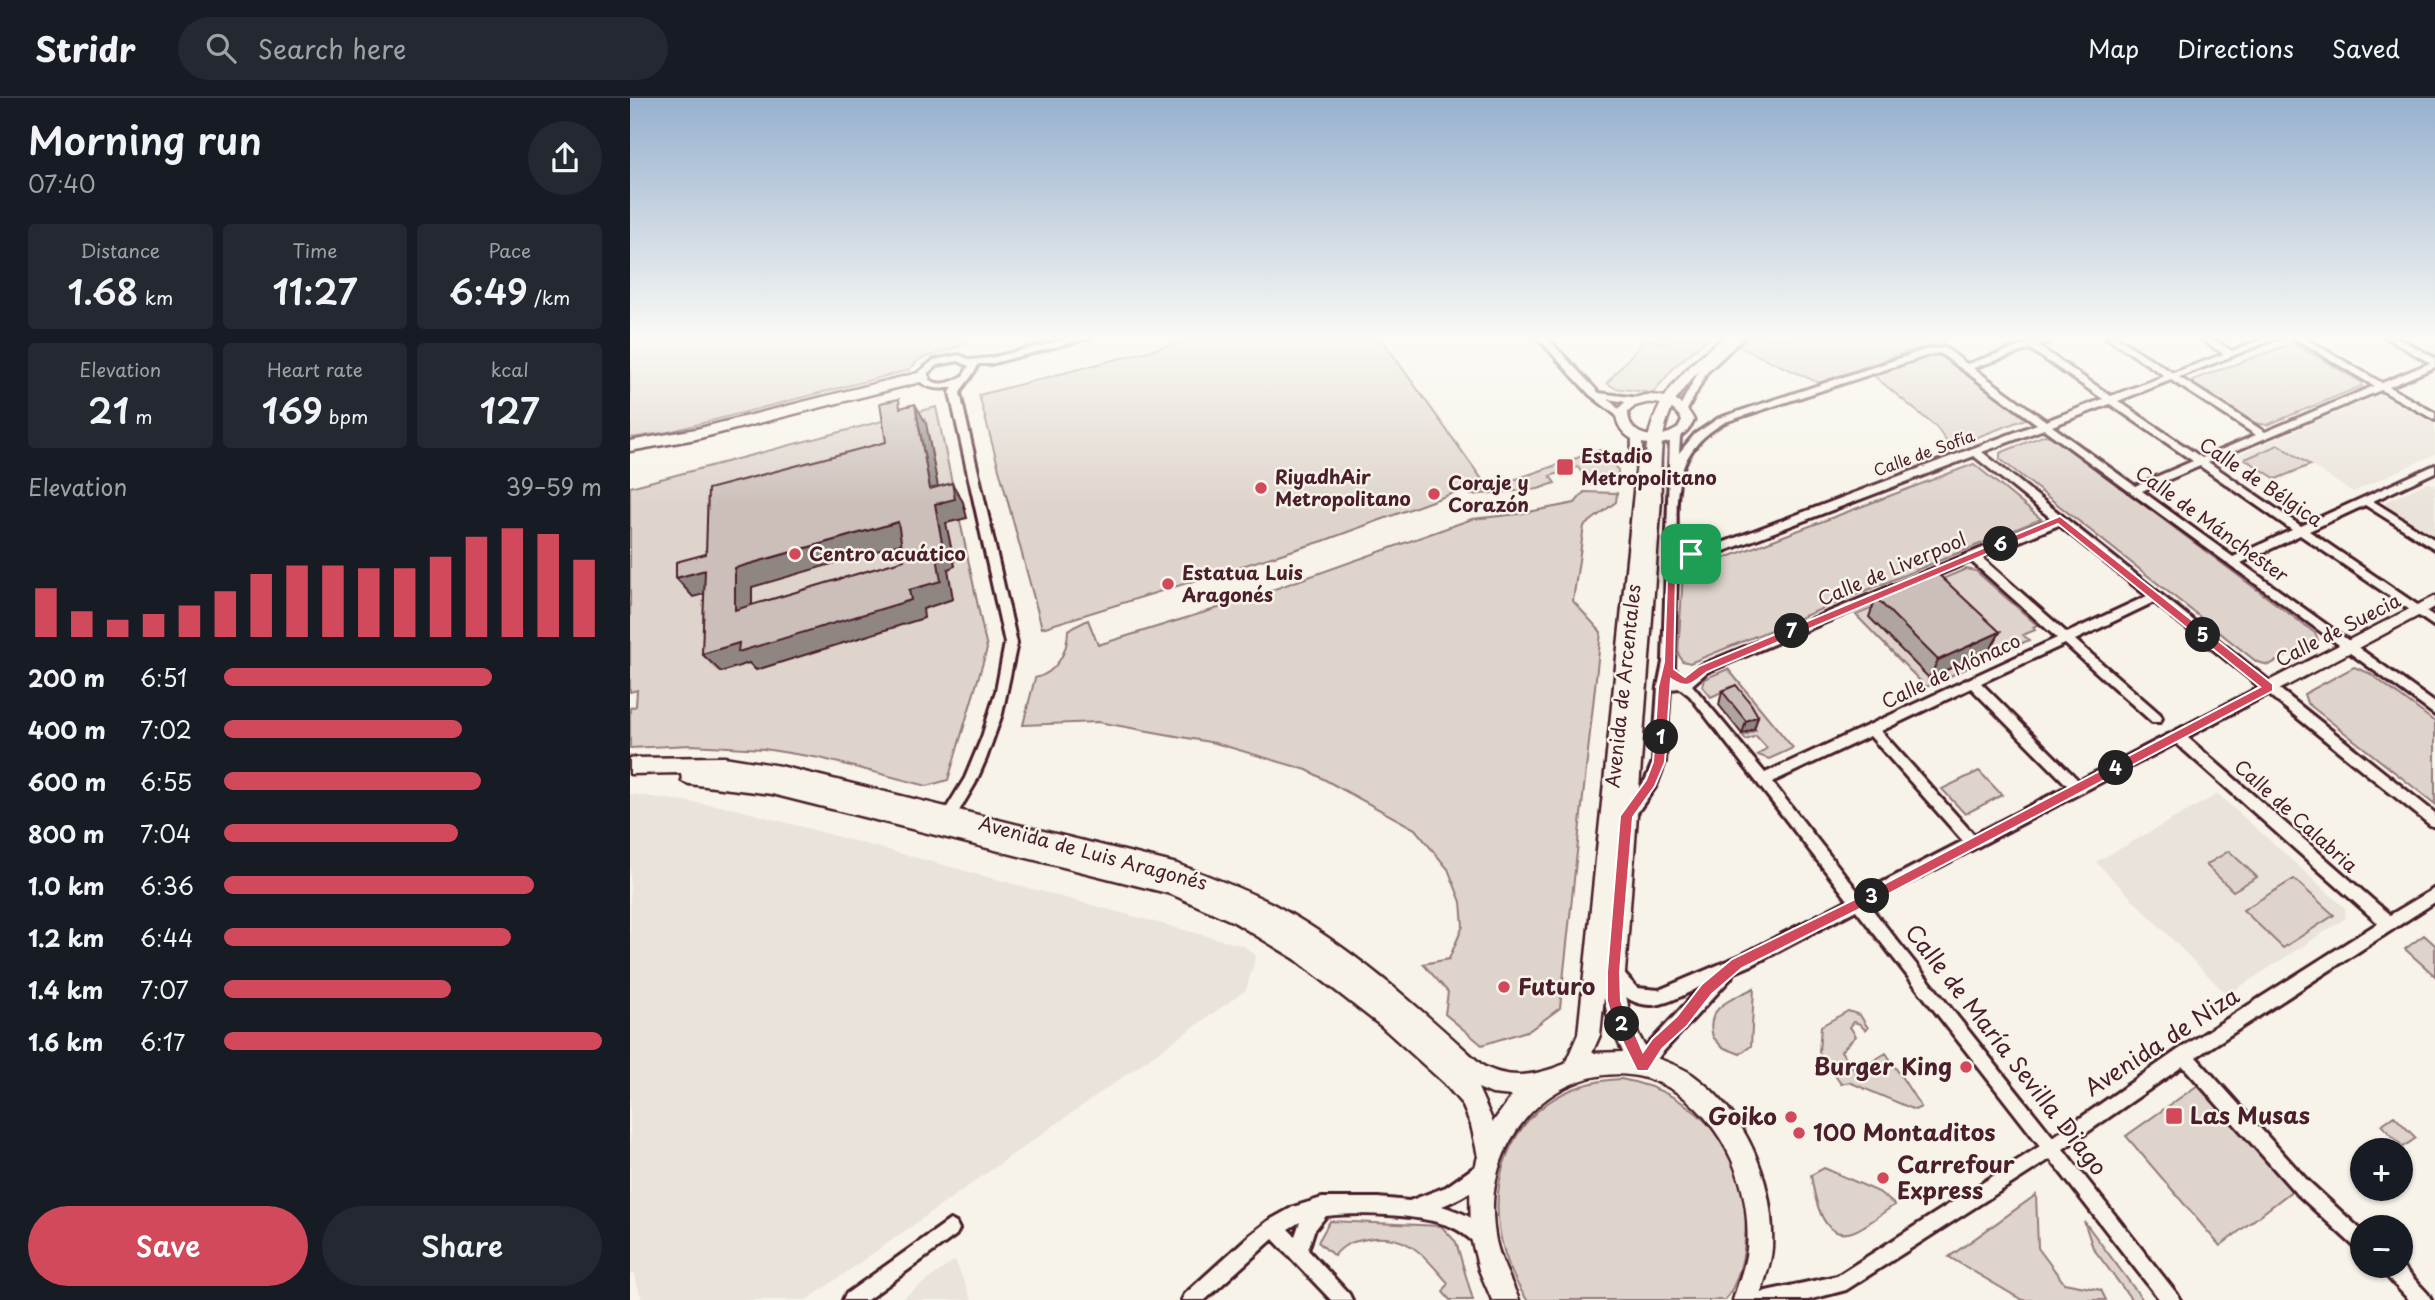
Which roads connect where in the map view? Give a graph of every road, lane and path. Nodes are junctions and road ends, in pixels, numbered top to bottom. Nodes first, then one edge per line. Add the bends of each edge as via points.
1 (858, 393) edge
2 (954, 393) edge
3 (1593, 393) joint
4 (1666, 393) edge
5 (1670, 393) edge
6 (1692, 393) edge
7 (1803, 393) edge
8 (2003, 393) edge
9 (2100, 393) edge
10 (2128, 393) edge
11 (2197, 393) edge
12 (2364, 393) edge
13 (2394, 393) edge
14 (1663, 400) junction
15 (2110, 400) junction
16 (1638, 401) junction
17 (1683, 410) junction
18 (1620, 416) junction
19 (2435, 416) edge
20 (2045, 424) junction
21 (2263, 435) junction
22 (1675, 437) junction
23 (1645, 438) junction
24 (630, 446) edge
25 (1974, 451) junction
26 (2200, 462) junction
27 (2432, 472) edge
28 (1675, 474) junction
29 (2136, 489) junction
30 (2366, 501) junction
31 (2060, 520) junction
32 (2302, 531) junction
33 (1672, 535) junction
34 (2435, 545) edge
35 (1701, 553) junction
36 (1972, 556) junction
37 (2235, 561) junction
38 (1671, 567) junction
39 (2155, 597) junction
40 (2435, 601) edge
41 (2417, 610) junction
42 (2435, 623) edge
43 (2066, 638) junction
44 (2349, 646) junction
45 (1668, 671) junction
46 (1972, 682) junction
47 (1686, 683) junction
48 (1664, 687) junction
49 (2269, 688) junction
50 (2435, 710) edge
51 (2156, 718) dead end
52 (1872, 729) junction
53 (2177, 736) junction
54 (630, 766) edge
55 (630, 777) edge
56 (1763, 780) junction
57 (2078, 788) junction
58 (1627, 816) junction
59 (2435, 821) edge
60 (945, 822) junction
61 (1972, 842) junction
62 (2435, 894) edge
63 (1860, 903) junction
64 (2389, 924) junction
65 (1737, 963) junction
66 (1614, 972) junction
67 (2184, 1056) junction
68 (1642, 1066) junction
69 (1574, 1069) junction
70 (1539, 1087) junction
71 (2050, 1146) junction
72 (1489, 1160) junction
73 (1322, 1207) junction
74 (1412, 1208) junction
75 (1274, 1227) junction
76 (950, 1229) dead end
77 (2350, 1231) edge
78 (1483, 1239) junction
79 (1299, 1250) junction
80 (2401, 1278) edge
81 (852, 1300) edge
82 (1191, 1300) edge
83 (1343, 1300) edge
84 (1506, 1300) edge
85 (1746, 1300) edge
86 (1766, 1300) edge
87 (2171, 1300) edge
88 (2422, 1300) edge

1 - 24 highway
2 - 60 street via 1011,643 1006,678 980,765
3 - 16 street
3 - 18 street
4 - 14 main road, Avenida de Arcentales
5 - 14 main road, Avenida de Arcentales
6 - 17 street
7 - 28 street, Calle de Mánchester via 1722,420 1697,434
8 - 20 street, Calle de Mánchester
9 - 15 street, Calle de Bélgica
10 - 15 street, Calle de Sofía
11 - 21 street
12 - 21 street
13 - 19 street
14 - 16 street
14 - 17 street
14 - 23 main road, Avenida de Arcentales
15 - 20 street, Calle de Sofía
15 - 26 street, Calle de Bélgica
16 - 18 street
17 - 22 street via 1688,425
18 - 23 street via 1625,428
20 - 25 street, Calle de Sofía
20 - 29 street, Calle de Mánchester
21 - 26 street
22 - 23 street
22 - 28 street
23 - 58 main road, Avenida de Arcentales via 1654,500
23 - 69 main road, Avenida de Arcentales via 1592,1013 1589,1035
25 - 31 street
25 - 35 street, Calle de Sofía
26 - 29 street
26 - 32 street, Calle de Bélgica
27 - 30 street
28 - 33 street
29 - 37 street, Calle de Mánchester
30 - 32 street
30 - 34 street
31 - 36 street, Calle de Liverpool
31 - 39 street
32 - 37 street
32 - 41 street, Calle de Bélgica
33 - 35 street via 1682,552
33 - 38 street
35 - 38 street, Calle de Sofía
36 - 43 street
36 - 47 street, Calle de Liverpool via 1703,669
37 - 44 street, Calle de Mánchester
38 - 45 street
39 - 43 street, Calle de Mónaco
39 - 49 street
40 - 41 street, Calle de Suecia
41 - 42 street, Calle de Bélgica
41 - 44 street, Calle de Suecia
43 - 46 street, Calle de Mónaco
43 - 51 street
44 - 49 street, Calle de Suecia
44 - 50 street, Calle de Mánchester
45 - 47 street, Calle de María Sevilla Diago
45 - 48 street
46 - 52 street, Calle de Mónaco
46 - 57 street
47 - 48 street, Calle de Liverpool
47 - 56 street, Calle de María Sevilla Diago
48 - 58 street via 1659,762
49 - 53 street, Calle de Suecia
49 - 59 street
52 - 56 street, Calle de Mónaco
52 - 61 street
53 - 57 street, Calle de Suecia
53 - 64 street, Calle de Calabria
54 - 60 main road, Avenida de Luis Aragonés via 724,765 780,774
55 - 60 main road, Avenida de Luis Aragonés via 694,776 772,786
56 - 63 street, Calle de María Sevilla Diago
57 - 61 street, Calle de Suecia
58 - 66 main road, Avenida de Arcentales
60 - 70 main road, Avenida de Luis Aragonés via 1177,873 1263,907 1357,969 1475,1074 1492,1083
60 - 72 main road, Avenida de Luis Aragonés via 1172,885 1209,898 1284,937 1346,982 1455,1077 1476,1108
61 - 63 street, Calle de Suecia
62 - 64 street, Avenida de Niza
63 - 65 street, Calle de Suecia
63 - 71 street, Calle de María Sevilla Diago
64 - 67 street, Avenida de Niza
65 - 66 street, Calle de Suecia via 1651,999 1633,995
65 - 68 street, Calle de Suecia via 1707,989
66 - 68 main road, Avenida de Arcentales via 1616,1010
67 - 71 street, Avenida de Niza
67 - 77 street via 2300,1185
68 - 69 main road via 1608,1062
68 - 85 main road via 1702,1095 1724,1118 1749,1159 1762,1209 1763,1238
69 - 70 main road
70 - 72 main road via 1505,1124
71 - 86 street, Avenida de Niza via 1840,1284
71 - 87 street, Calle de María Sevilla Diago
72 - 74 street via 1467,1185 1446,1199
72 - 78 main road via 1481,1199
73 - 74 street
73 - 75 street via 1303,1211
73 - 79 street via 1307,1226
74 - 78 street via 1458,1220
75 - 79 street
75 - 82 street
76 - 81 street
78 - 84 main road
79 - 83 street
80 - 88 street

